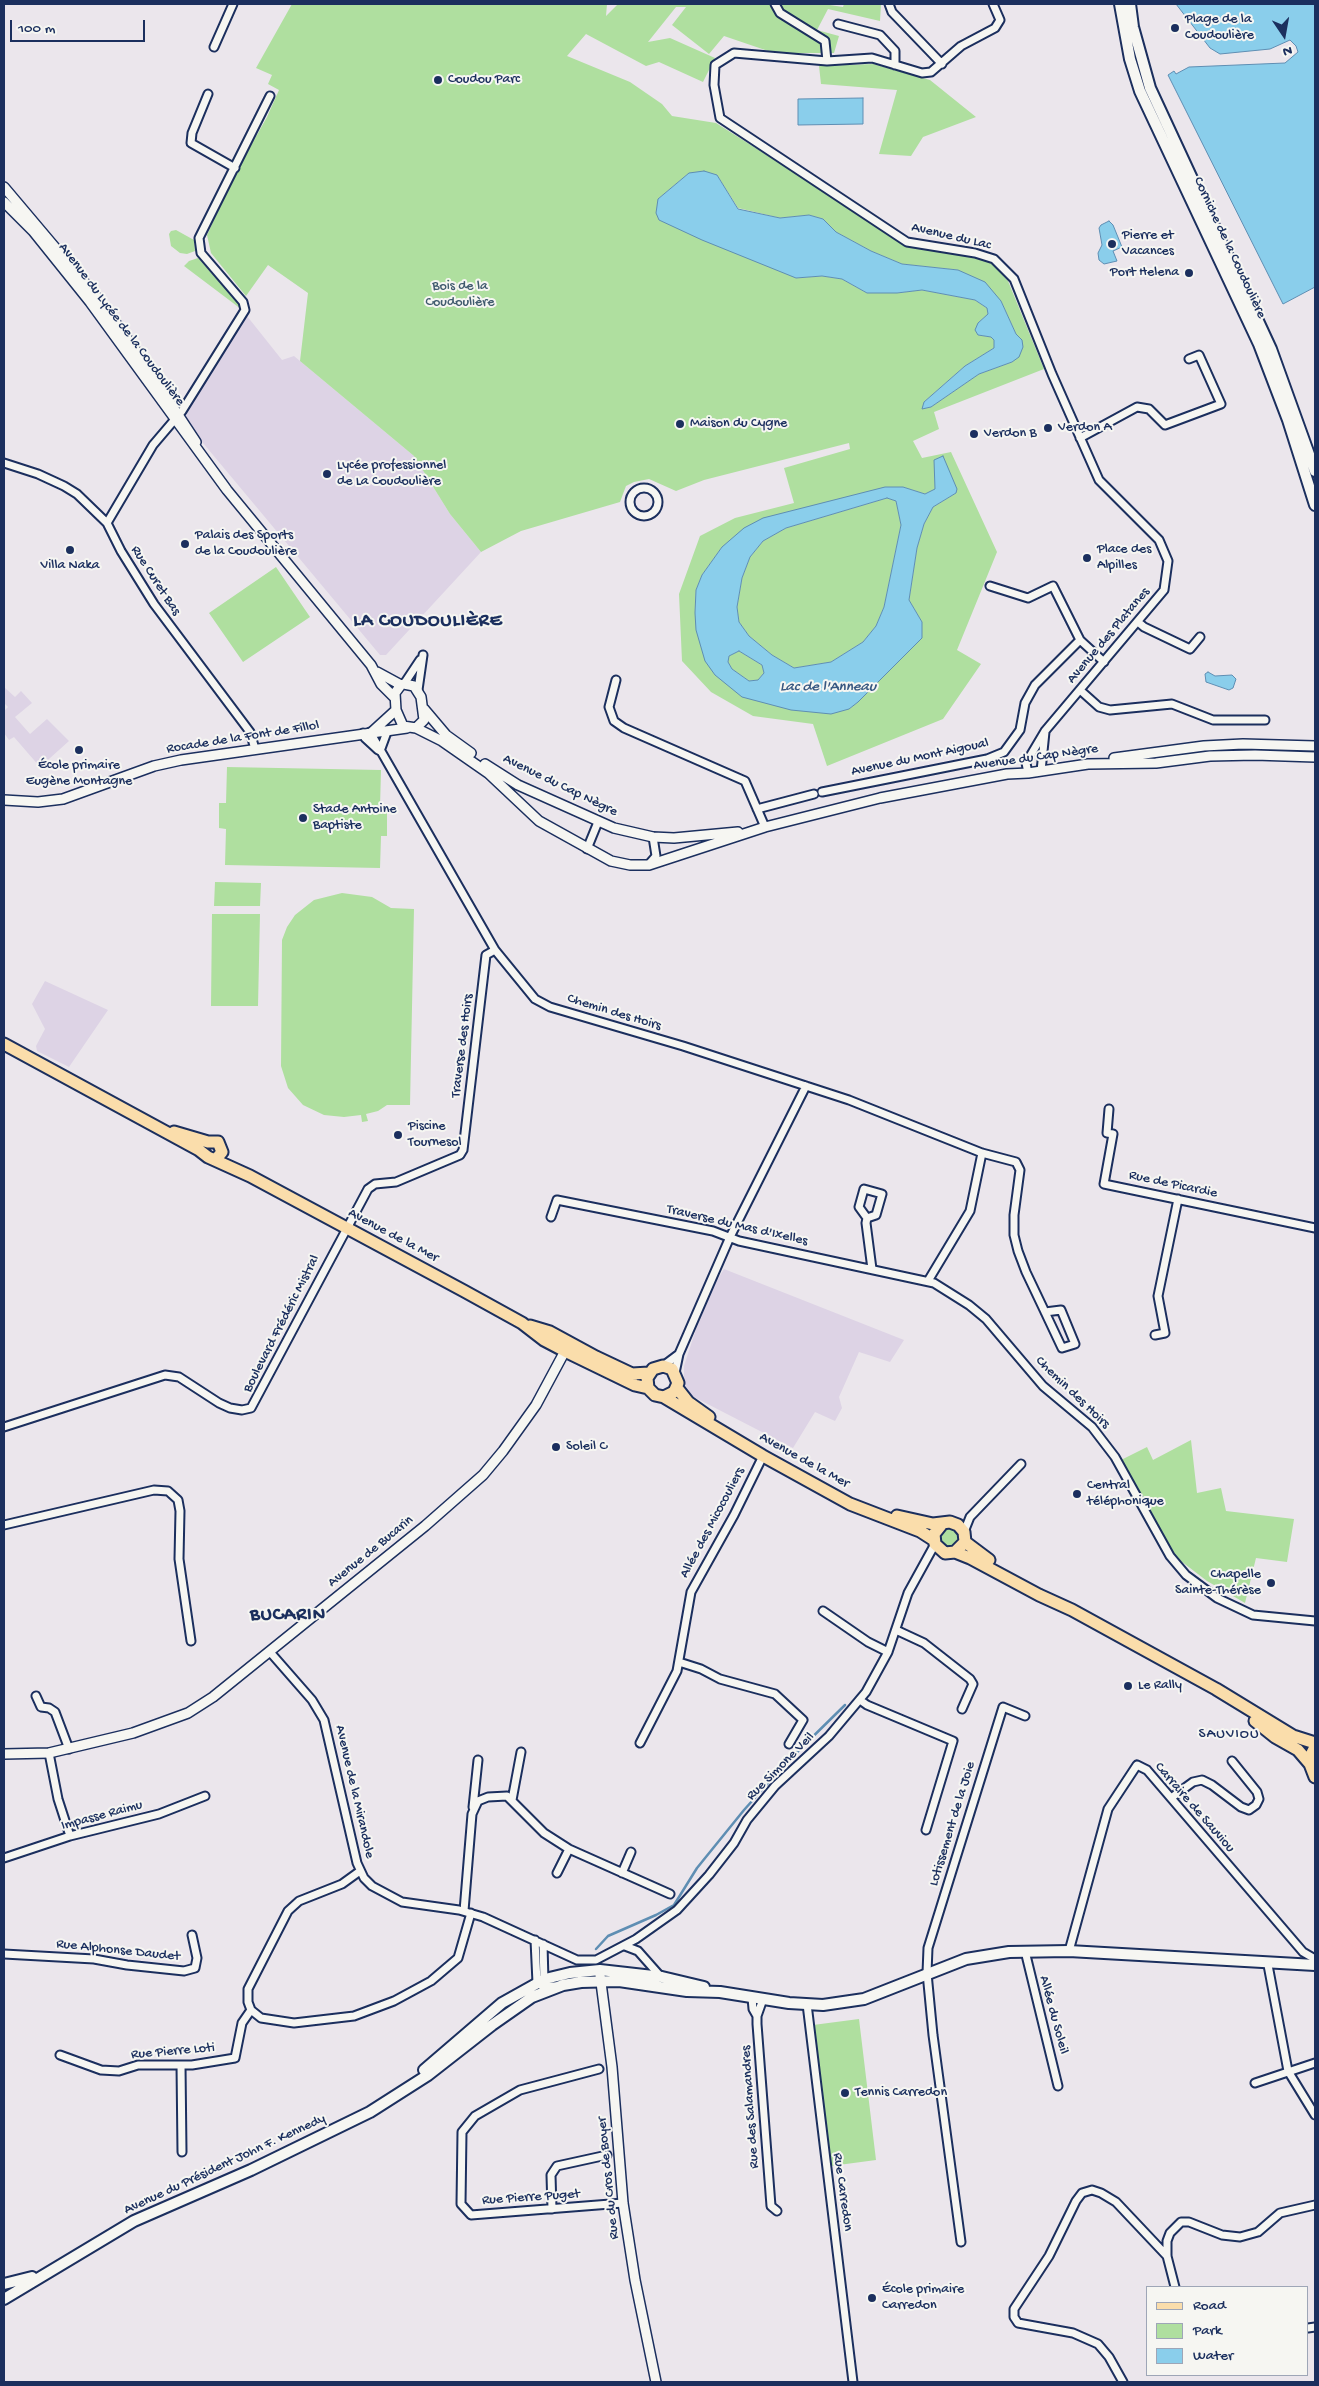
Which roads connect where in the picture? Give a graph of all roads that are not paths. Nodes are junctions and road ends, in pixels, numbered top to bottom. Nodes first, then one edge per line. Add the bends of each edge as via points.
1 (233, 4) edge
2 (775, 4) edge
3 (889, 4) edge
4 (993, 4) edge
5 (1120, 4) edge
6 (1130, 4) edge
7 (838, 24) dead end
8 (214, 46) dead end
9 (827, 61) junction
10 (941, 64) junction
11 (895, 65) junction
12 (208, 94) dead end
13 (270, 96) dead end
14 (235, 168) junction
15 (4, 187) edge
16 (4, 202) edge
17 (1189, 359) dead end
18 (1052, 374) joint
19 (176, 416) junction
20 (1080, 438) junction
21 (4, 463) edge
22 (1315, 471) edge
23 (1315, 505) edge
24 (108, 523) junction
25 (990, 586) dead end
26 (1138, 622) junction
27 (1200, 638) dead end
28 (1080, 640) junction
29 (1104, 662) junction
30 (375, 670) junction
31 (616, 680) dead end
32 (403, 684) junction
33 (418, 690) junction
34 (1080, 690) junction
35 (395, 698) junction
36 (424, 709) junction
37 (396, 710) junction
38 (1265, 720) dead end
39 (407, 728) junction
40 (416, 728) junction
41 (369, 732) junction
42 (387, 732) junction
43 (1045, 732) junction
44 (1315, 746) edge
45 (255, 749) junction
46 (380, 751) junction
47 (1315, 757) edge
48 (1088, 764) junction
49 (1040, 771) junction
50 (1028, 773) junction
51 (822, 792) dead end
52 (814, 794) dead end
53 (4, 800) edge
54 (757, 809) junction
55 (598, 822) junction
56 (765, 827) junction
57 (653, 837) junction
58 (587, 849) junction
59 (649, 865) junction
60 (495, 950) junction
61 (4, 1044) edge
62 (806, 1086) junction
63 (1109, 1109) dead end
64 (154, 1125) junction
65 (208, 1142) junction
66 (982, 1152) junction
67 (213, 1154) junction
68 (1178, 1199) junction
69 (551, 1217) dead end
70 (867, 1218) dead end
71 (347, 1228) junction
72 (1315, 1228) edge
73 (730, 1237) junction
74 (872, 1269) junction
75 (928, 1281) junction
76 (1045, 1312) junction
77 (522, 1323) junction
78 (1154, 1335) dead end
79 (565, 1351) junction
80 (679, 1354) junction
81 (662, 1366) junction
82 (649, 1373) junction
83 (675, 1373) junction
84 (648, 1388) junction
85 (676, 1388) junction
86 (664, 1398) junction
87 (4, 1427) edge
88 (763, 1456) junction
89 (1021, 1464) dead end
90 (970, 1517) junction
91 (948, 1523) junction
92 (4, 1525) edge
93 (964, 1537) junction
94 (934, 1542) junction
95 (955, 1552) junction
96 (1072, 1610) junction
97 (823, 1611) dead end
98 (1315, 1621) edge
99 (896, 1630) junction
100 (191, 1641) dead end
101 (270, 1652) junction
102 (888, 1652) junction
103 (679, 1662) junction
104 (1204, 1684) junction
105 (36, 1696) dead end
106 (860, 1700) junction
107 (962, 1709) dead end
108 (1025, 1716) dead end
109 (640, 1743) dead end
110 (1315, 1743) edge
111 (789, 1744) dead end
112 (1315, 1747) edge
113 (69, 1749) junction
114 (521, 1752) dead end
115 (49, 1753) junction
116 (4, 1754) edge
117 (478, 1760) dead end
118 (1232, 1761) dead end
119 (1310, 1764) junction
120 (1315, 1777) edge
121 (205, 1796) dead end
122 (1171, 1798) junction
123 (512, 1800) junction
124 (472, 1814) junction
125 (926, 1830) dead end
126 (70, 1836) junction
127 (569, 1849) junction
128 (631, 1852) dead end
129 (4, 1858) edge
130 (360, 1871) junction
131 (622, 1872) junction
132 (557, 1873) dead end
133 (670, 1894) dead end
134 (468, 1912) junction
135 (192, 1935) dead end
136 (535, 1940) junction
137 (543, 1944) junction
138 (625, 1946) junction
139 (1025, 1951) junction
140 (1069, 1951) junction
141 (1303, 1952) junction
142 (4, 1954) edge
143 (1315, 1959) edge
144 (1251, 1962) junction
145 (1294, 1964) junction
146 (1268, 1965) junction
147 (1315, 1965) edge
148 (600, 1970) junction
149 (1315, 1972) edge
150 (927, 1973) junction
151 (662, 1977) junction
152 (600, 1981) junction
153 (541, 1982) junction
154 (563, 1985) junction
155 (720, 1992) junction
156 (532, 1997) junction
157 (758, 1999) junction
158 (807, 2004) junction
159 (251, 2010) junction
160 (60, 2055) dead end
161 (1315, 2063) edge
162 (181, 2065) junction
163 (599, 2069) dead end
164 (1288, 2071) junction
165 (1255, 2083) dead end
166 (412, 2084) junction
167 (1058, 2086) dead end
168 (1315, 2115) edge
169 (182, 2152) dead end
170 (607, 2155) dead end
171 (623, 2203) junction
172 (1315, 2205) edge
173 (552, 2209) junction
174 (777, 2211) dead end
175 (961, 2242) dead end
176 (1167, 2256) junction
177 (50, 2271) junction
178 (4, 2284) edge
179 (1175, 2286) edge
180 (4, 2299) edge
181 (656, 2382) edge
182 (853, 2382) edge
183 (1123, 2382) edge

1 - 8 street
2 - 9 street via 780,13 826,41
3 - 10 street via 892,12
4 - 10 street via 999,24 960,46
5 - 23 main road, Corniche de la Coudoulière via 1130,59 1140,91 1259,344
6 - 22 main road, Corniche de la Coudoulière via 1140,57 1153,96 1271,349
7 - 11 street via 880,35 895,51
9 - 11 street via 872,58
9 - 18 street, Avenue du Lac via 734,53 715,65 714,85 720,118 906,242 994,259 1014,279
10 - 11 street via 926,73
12 - 14 street via 191,143
13 - 14 street, Avenue du Lycée de la Coudoulière
14 - 19 street, Avenue du Lycée de la Coudoulière via 200,231 199,242 201,253 243,302 245,310
15 - 19 street, Avenue du Lycée de la Coudoulière via 78,273 134,348
16 - 19 street, Avenue du Lycée de la Coudoulière via 33,231
17 - 20 street via 1199,355 1221,404 1164,425 1149,409 1137,407
18 - 20 street, Avenue des Platanes
19 - 24 street via 153,445
19 - 30 street, Avenue du Lycée de la Coudoulière via 211,468
20 - 26 street, Avenue des Platanes via 1099,480 1159,540 1168,561 1164,590
21 - 24 street, Rue Curet Bas via 64,486
24 - 45 street, Rue Curet Bas via 121,551 154,604 250,732
25 - 28 street via 1028,598 1053,586
26 - 27 street via 1190,649
26 - 29 street, Avenue des Platanes
28 - 29 street
28 - 51 street, Avenue du Mont Aigoual via 1034,685 1025,703 1020,730 1004,752 987,759
29 - 34 street, Avenue des Platanes
30 - 32 street, Avenue du Lycée de la Coudoulière
30 - 35 street, Avenue du Lycée de la Coudoulière via 381,684
31 - 54 street via 609,707 614,720 624,728 746,781
32 - 33 street
32 - 33 street via 423,655
32 - 35 street
33 - 36 street
34 - 38 street via 1099,707 1110,710 1172,704 1213,720
34 - 43 street, Avenue des Platanes
35 - 37 street
36 - 40 street via 424,720
36 - 55 street, Avenue du Cap Nègre via 446,735 490,768 518,785
37 - 39 street via 400,722
37 - 41 street
39 - 40 street
39 - 42 street, Rocade de la Font de Fillol
40 - 58 street, Avenue du Cap Nègre via 470,760 539,821
41 - 42 street, Rocade de la Font de Fillol
41 - 45 street, Rocade de la Font de Fillol
41 - 46 street, Chemin des Hoirs
42 - 46 street
43 - 49 street
43 - 50 street, Avenue des Platanes via 1026,763
44 - 48 street via 1204,746 1134,754
45 - 53 street, Rocade de la Font de Fillol via 154,766 64,799 38,802
46 - 60 street, Chemin des Hoirs
47 - 48 street, Avenue du Cap Nègre via 1233,755 1156,763
48 - 49 street, Avenue du Cap Nègre
49 - 50 street, Avenue du Cap Nègre
50 - 56 street, Avenue du Cap Nègre via 994,776 880,798
52 - 54 street
54 - 56 street
55 - 57 street, Avenue du Cap Nègre
55 - 58 street
56 - 57 street, Avenue du Cap Nègre via 699,838
56 - 59 street, Avenue du Cap Nègre
57 - 59 street via 656,856
58 - 59 street, Avenue du Cap Nègre via 611,861
60 - 62 street, Chemin des Hoirs via 526,990 550,1007
60 - 71 street, Traverse des Hoirs via 486,954 460,1156 396,1182 375,1184 368,1189
61 - 64 main road, Avenue de la Mer
62 - 66 street, Chemin des Hoirs via 895,1116
62 - 73 street
63 - 68 street, Rue de Picardie via 1107,1133 1113,1134 1104,1184
64 - 65 main road, Avenue de la Mer
64 - 67 main road, Avenue de la Mer
65 - 67 main road via 204,1146
65 - 67 main road, Avenue de la Mer via 218,1142
66 - 75 street via 970,1212
66 - 76 street, Chemin des Hoirs via 1016,1162 1020,1170 1014,1235 1026,1272
67 - 71 main road, Avenue de la Mer
68 - 72 street, Rue de Picardie
68 - 78 street via 1158,1296 1165,1333
69 - 73 street, Traverse du Mas d'Ixelles via 557,1200 713,1230
70 - 74 street
71 - 77 main road, Avenue de la Mer
71 - 87 street, Boulevard Frédéric Mistral via 252,1408 230,1408 179,1377 165,1374
73 - 74 street, Traverse du Mas d'Ixelles
73 - 80 street
74 - 75 street, Traverse du Mas d'Ixelles
75 - 98 street, Chemin des Hoirs via 986,1319 1043,1386 1092,1427 1115,1456 1170,1556 1186,1575 1217,1598 1253,1615
76 - 76 street, Chemin des Hoirs via 1062,1348 1075,1344 1061,1310
77 - 79 main road, Avenue de la Mer
77 - 82 main road, Avenue de la Mer via 550,1332 632,1374
79 - 84 main road, Avenue de la Mer via 635,1385
79 - 101 street, Avenue de Bucarin via 536,1405 483,1475
80 - 81 street
80 - 83 street
81 - 82 main road
81 - 83 main road
82 - 84 main road
83 - 85 main road
84 - 86 main road
85 - 86 main road
85 - 91 main road, Avenue de la Mer via 688,1402 721,1426 838,1493 881,1512
86 - 88 main road, Avenue de la Mer
88 - 94 main road, Avenue de la Mer via 850,1504 920,1531
88 - 103 street, Allée des Micocouliers via 691,1592
89 - 90 street
90 - 91 street
90 - 93 street
91 - 93 main road
91 - 94 main road via 934,1534
92 - 100 street via 154,1490 168,1491 178,1500 180,1511 179,1559
93 - 95 main road
93 - 96 main road via 975,1551
94 - 95 main road via 941,1551
94 - 99 street, Rue Simone Veil via 908,1593
95 - 96 main road
96 - 104 main road
97 - 102 street
99 - 102 street, Rue Simone Veil
99 - 107 street via 924,1643 970,1679 973,1684
101 - 113 street, Avenue de Bucarin via 213,1697 188,1712 133,1733
101 - 130 street, Avenue de la Mirandole via 312,1700 324,1720
102 - 106 street, Rue Simone Veil
103 - 109 street, Allée des Micocouliers
103 - 111 street via 720,1679 774,1694 803,1720
104 - 110 main road via 1293,1736
104 - 119 main road via 1275,1737 1298,1750
105 - 113 street via 41,1706 55,1712
106 - 125 street via 953,1741
106 - 138 street, Rue Simone Veil via 830,1736 776,1786 747,1820 709,1875 677,1910
108 - 150 street, Lotissement de la Joie via 1003,1707 928,1948
112 - 119 main road
113 - 115 street, Avenue de Bucarin
114 - 123 street
115 - 116 street, Avenue de Bucarin
115 - 126 street via 58,1799
117 - 124 street
118 - 122 street via 1257,1792 1259,1799 1249,1810 1202,1780 1193,1782
119 - 120 main road
121 - 126 street, Impasse Raimu via 160,1814
122 - 140 street, Carraire de Sauviou via 1147,1770 1137,1766 1108,1809
122 - 141 street, Carraire de Sauviou
123 - 124 street via 507,1796 488,1797 478,1802
123 - 127 street via 544,1833
124 - 134 street
126 - 129 street, Impasse Raimu
127 - 131 street
127 - 132 street
128 - 131 street
130 - 134 street, Avenue de la Mirandole via 372,1886 390,1898
130 - 159 street via 342,1884 299,1901 288,1911 248,1989
131 - 133 street
134 - 136 street, Avenue de la Mirandole
134 - 159 street via 458,1958 431,1981 394,2001 354,2016 294,2023 261,2018
135 - 142 street, Rue Alphonse Daudet via 197,1958 195,1968 184,1970 94,1959
136 - 137 street, Rue Simone Veil
136 - 153 street via 534,1954
137 - 138 street, Rue Simone Veil via 583,1961 596,1960
137 - 153 street
138 - 151 street via 638,1951
139 - 140 main road, Avenue du Président John F. Kennedy
139 - 150 main road, Avenue du Président John F. Kennedy via 966,1959
139 - 167 street, Allée du Soleil
140 - 144 main road, Avenue du Président John F. Kennedy
141 - 143 street, Carraire de Sauviou
141 - 145 street
144 - 145 main road, Avenue du Président John F. Kennedy
144 - 146 main road, Avenue du Président John F. Kennedy
145 - 147 main road, Avenue du Président John F. Kennedy
146 - 149 main road, Avenue du Président John F. Kennedy
146 - 164 street
148 - 151 main road, Avenue du Président John F. Kennedy
148 - 152 street, Rue du Cros de Boyer
148 - 153 main road, Avenue du Président John F. Kennedy via 570,1973
150 - 158 main road, Avenue du Président John F. Kennedy via 888,1992 864,1999
150 - 175 street
151 - 155 main road, Avenue du Président John F. Kennedy
152 - 154 main road, Avenue du Président John F. Kennedy
152 - 155 main road, Avenue du Président John F. Kennedy
152 - 171 street, Rue du Cros de Boyer via 610,2048
153 - 154 street
153 - 156 street
153 - 166 main road, Avenue du Président John F. Kennedy via 502,2003
154 - 156 main road, Avenue du Président John F. Kennedy
155 - 157 main road, Avenue du Président John F. Kennedy
156 - 166 main road, Avenue du Président John F. Kennedy
157 - 158 main road, Avenue du Président John F. Kennedy
157 - 174 street, Rue des Salamandres via 753,2009 757,2016 771,2206
158 - 182 street, Rue Carredon
159 - 162 street, Rue Pierre Loti via 242,2023 235,2058
160 - 162 street, Rue Pierre Loti via 101,2070 119,2071 138,2065
161 - 164 street
162 - 169 street
163 - 173 street, Rue Pierre Puget via 520,2090 475,2116 462,2132 461,2204 470,2214
164 - 165 street
164 - 168 street
166 - 177 main road, Avenue du Président John F. Kennedy via 370,2112 251,2170 134,2220
170 - 173 street via 557,2166 551,2175
171 - 173 street, Rue Pierre Puget
171 - 181 street, Rue du Cros de Boyer
172 - 176 street via 1280,2213 1258,2232 1240,2237 1222,2235 1182,2222 1170,2233
176 - 179 street
176 - 183 street via 1116,2202 1092,2190 1082,2193 1050,2256 1014,2309 1018,2323 1073,2333 1098,2344 1110,2357
177 - 178 main road, Avenue du Président John F. Kennedy
177 - 180 main road, Avenue du Président John F. Kennedy

